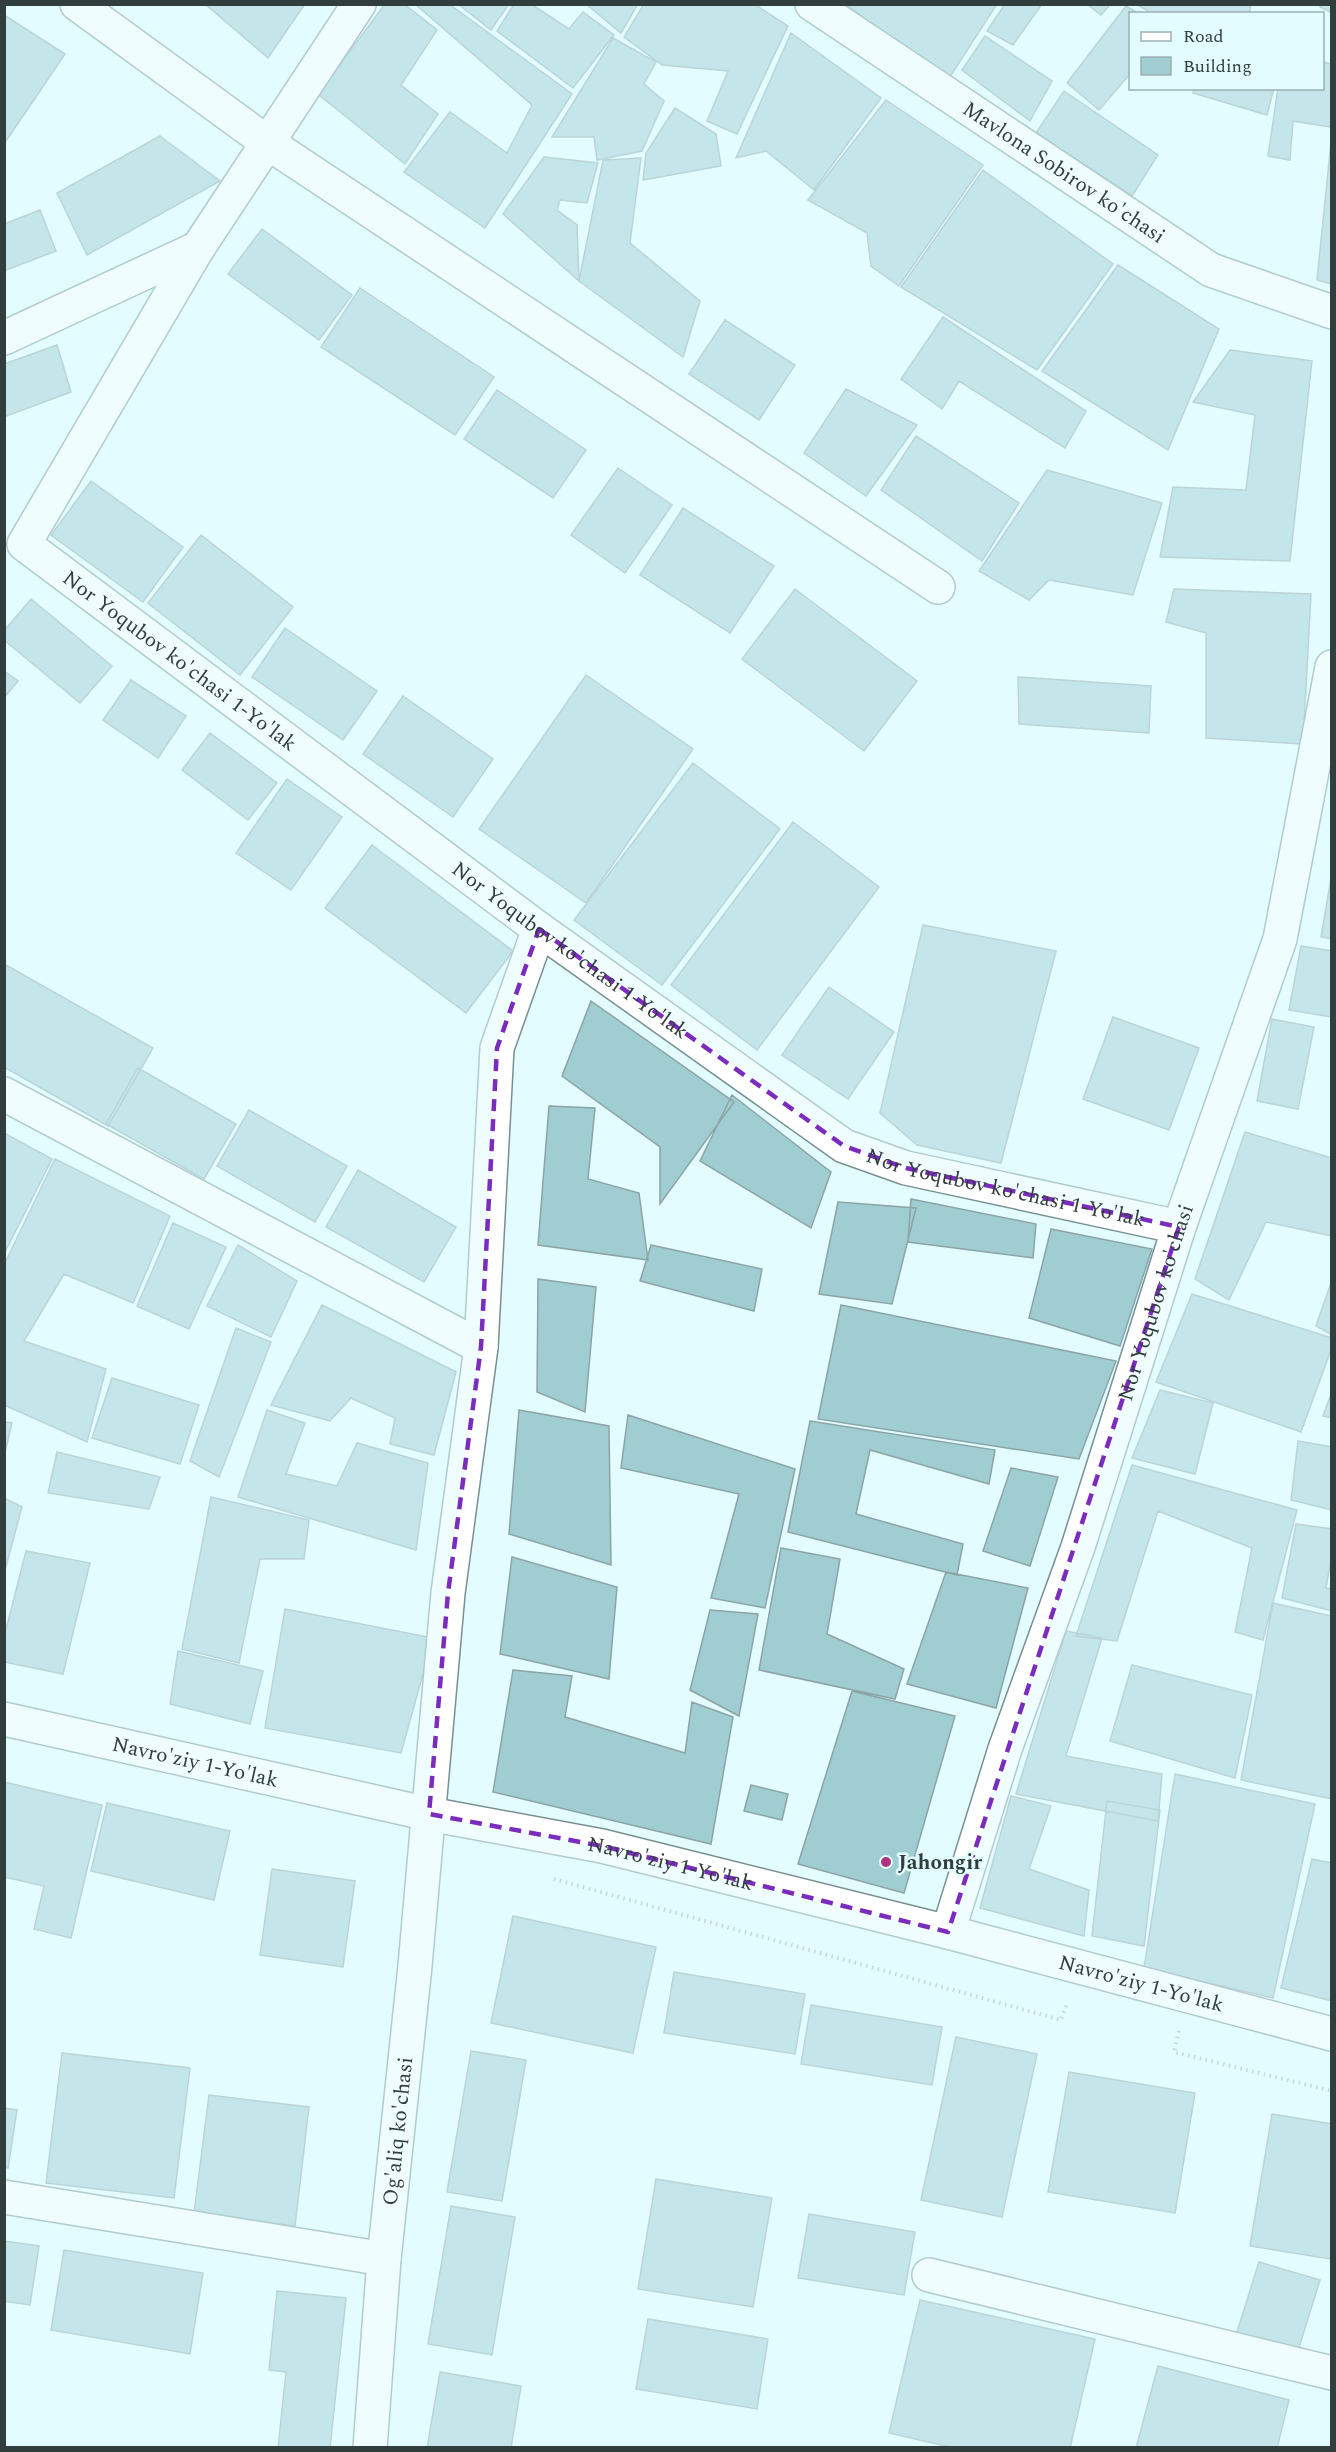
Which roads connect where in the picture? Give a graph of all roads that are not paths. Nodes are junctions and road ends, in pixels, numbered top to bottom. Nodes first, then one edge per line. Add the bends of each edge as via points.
1 (77, 4) edge
2 (359, 4) edge
3 (812, 4) edge
4 (268, 143) junction
5 (198, 248) junction
6 (1332, 312) edge
7 (4, 338) edge
8 (938, 587) dead end
9 (1332, 667) edge
10 (539, 929) junction
11 (4, 1094) edge
12 (1179, 1227) junction
13 (481, 1347) junction
14 (4, 1719) edge
15 (429, 1814) junction
16 (948, 1932) junction
17 (1332, 2034) edge
18 (4, 2198) edge
19 (384, 2259) junction
20 (929, 2275) dead end
21 (1332, 2373) edge
22 (370, 2448) edge

1 - 4 street
2 - 4 street
3 - 6 street, Mavlona Sobirov ko'chasi via 1211,270
4 - 5 street
4 - 8 street
5 - 7 street
5 - 10 street, Nor Yoqubov ko'chasi 1-Yo'lak via 24,544
9 - 12 street, Nor Yoqubov ko'chasi via 1280,939
10 - 12 street, Nor Yoqubov ko'chasi 1-Yo'lak via 844,1146 906,1168
10 - 13 street, Og'aliq ko'chasi via 497,1048
11 - 13 street
12 - 16 street, Nor Yoqubov ko'chasi via 1078,1547 1005,1749
13 - 15 street, Og'aliq ko'chasi via 448,1593
14 - 15 street, Navro'ziy 1-Yo'lak
15 - 16 street, Navro'ziy 1-Yo'lak via 602,1846
15 - 19 street, Og'aliq ko'chasi
16 - 17 street, Navro'ziy 1-Yo'lak
18 - 19 street
19 - 22 street, Og'aliq ko'chasi
20 - 21 street

